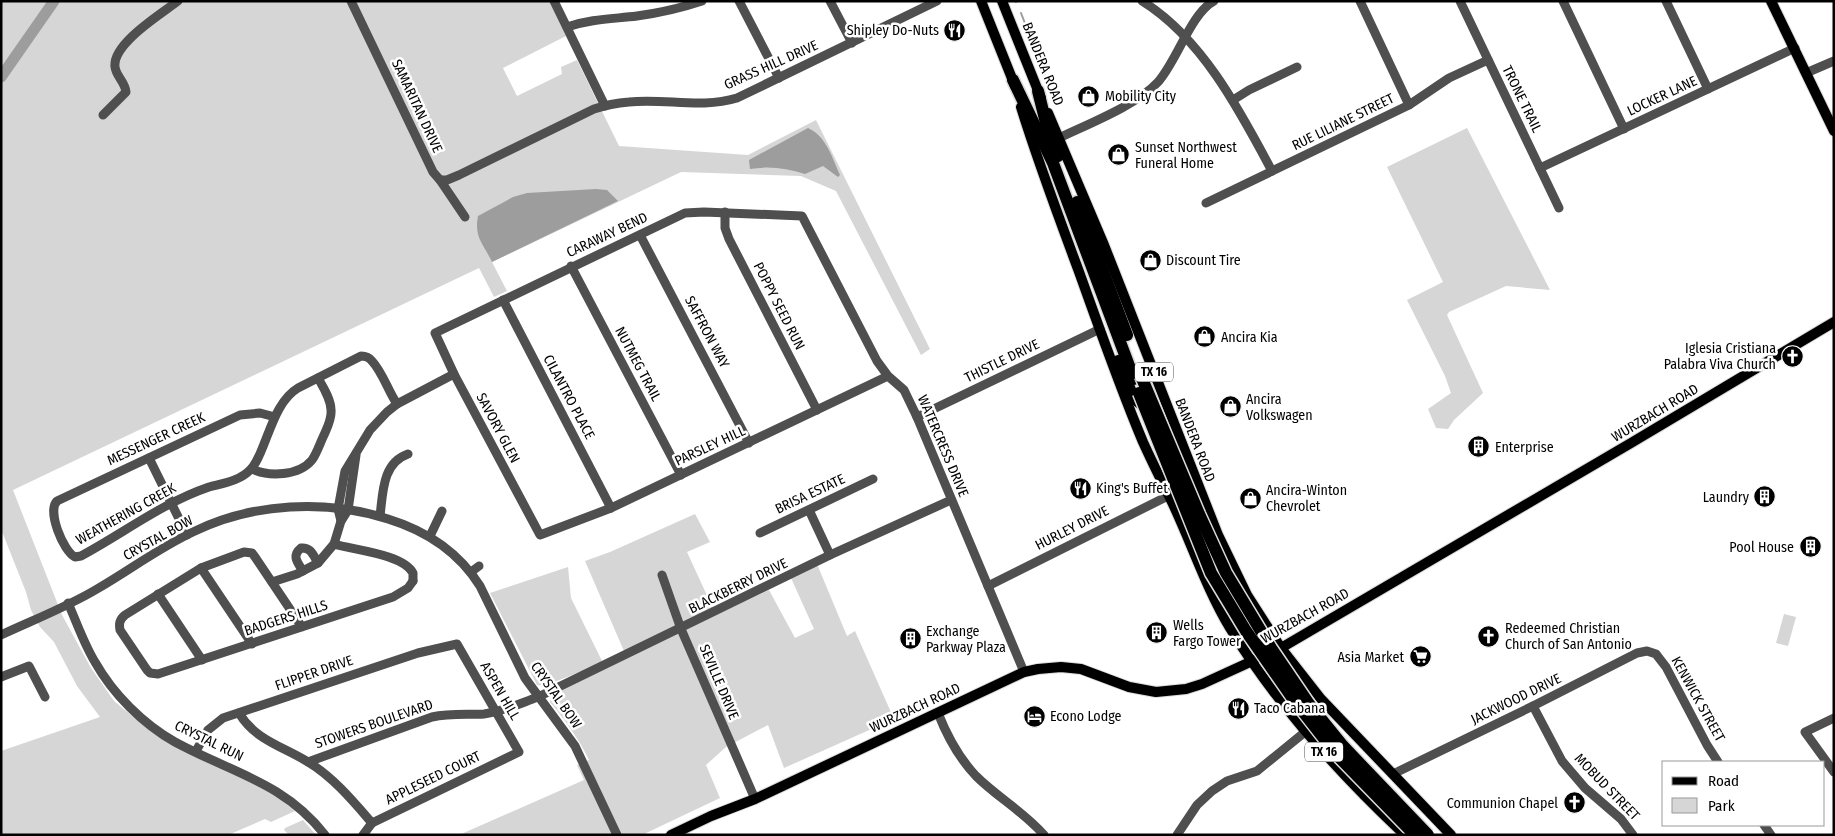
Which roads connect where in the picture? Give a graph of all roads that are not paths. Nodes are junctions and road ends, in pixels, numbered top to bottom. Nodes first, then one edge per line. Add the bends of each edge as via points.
1 (178, 1) edge
2 (351, 1) edge
3 (554, 1) edge
4 (702, 1) edge
5 (738, 1) edge
6 (830, 1) edge
7 (937, 1) edge
8 (981, 1) edge
9 (1002, 1) edge
10 (1142, 1) edge
11 (1214, 1) edge
12 (1360, 1) edge
13 (1460, 1) edge
14 (1563, 1) edge
15 (1666, 1) edge
16 (1772, 1) edge
17 (566, 27) junction
18 (1186, 38) junction
19 (852, 42) junction
20 (1795, 48) junction
21 (1488, 60) junction
22 (1834, 61) edge
23 (1297, 67) dead end
24 (1806, 73) junction
25 (778, 78) junction
26 (1013, 80) junction
27 (1708, 89) junction
28 (1038, 91) junction
29 (1233, 100) junction
30 (1409, 105) junction
31 (605, 106) junction
32 (103, 115) dead end
33 (1624, 129) junction
34 (1834, 131) edge
35 (1059, 138) junction
36 (1540, 168) junction
37 (1272, 171) junction
38 (440, 180) junction
39 (1206, 203) dead end
40 (1559, 208) dead end
41 (725, 212) junction
42 (802, 216) joint
43 (465, 217) dead end
44 (640, 235) junction
45 (571, 266) junction
46 (503, 300) junction
47 (1834, 322) edge
48 (435, 333) joint
49 (1102, 334) junction
50 (1149, 358) junction
51 (454, 374) junction
52 (888, 376) junction
53 (1137, 377) junction
54 (318, 378) junction
55 (397, 404) junction
56 (817, 410) junction
57 (917, 417) junction
58 (275, 418) junction
59 (749, 443) junction
60 (356, 454) junction
61 (408, 454) dead end
62 (149, 458) junction
63 (1154, 466) junction
64 (252, 469) junction
65 (1192, 469) junction
66 (681, 475) junction
67 (873, 480) dead end
68 (1168, 496) junction
69 (951, 500) junction
70 (171, 503) junction
71 (611, 508) junction
72 (338, 509) junction
73 (348, 510) junction
74 (809, 510) junction
75 (442, 511) dead end
76 (380, 516) junction
77 (341, 521) junction
78 (760, 533) dead end
79 (187, 535) junction
80 (540, 535) joint
81 (430, 536) junction
82 (334, 544) junction
83 (75, 556) joint
84 (830, 556) junction
85 (318, 563) junction
86 (479, 566) dead end
87 (202, 568) junction
88 (303, 571) junction
89 (471, 572) junction
90 (662, 575) dead end
91 (272, 582) junction
92 (988, 586) junction
93 (158, 594) junction
94 (68, 603) junction
95 (302, 627) junction
96 (681, 629) junction
97 (1, 635) edge
98 (252, 644) junction
99 (457, 644) joint
100 (1281, 648) junction
101 (1651, 652) joint
102 (202, 660) junction
103 (1252, 660) junction
104 (1024, 672) junction
105 (1, 677) edge
106 (538, 697) junction
107 (45, 698) dead end
108 (1533, 706) junction
109 (496, 711) junction
110 (239, 713) junction
111 (938, 713) junction
112 (1834, 718) edge
113 (1306, 732) junction
114 (196, 751) junction
115 (520, 752) joint
116 (1717, 761) edge
117 (308, 762) junction
118 (1834, 772) edge
119 (1393, 774) junction
120 (755, 798) junction
121 (372, 824) junction
122 (325, 835) edge
123 (363, 835) edge
124 (617, 835) edge
125 (671, 835) edge
126 (1044, 835) edge
127 (1177, 835) edge
128 (1405, 835) edge
129 (1415, 835) edge
130 (1428, 835) edge
131 (1450, 835) edge
132 (1633, 835) edge

1 - 32 street via 120,50 115,61 116,70 126,92
2 - 38 street, SAMARITAN DRIVE via 433,172
3 - 17 street
4 - 17 street via 671,10 601,18
5 - 25 street
6 - 19 street
7 - 19 street, GRASS HILL DRIVE
8 - 26 main road, TX 16
9 - 28 main road, BANDERA ROAD / TX 16
10 - 18 street via 1168,19
11 - 18 street via 1203,11
12 - 30 street
13 - 21 street, TRONE TRAIL
14 - 33 street
15 - 27 street
16 - 20 main road
17 - 31 street
18 - 29 street
18 - 35 street via 1166,73 1145,94
19 - 25 street, GRASS HILL DRIVE
20 - 24 main road
20 - 27 street, LOCKER LANE
21 - 30 street, RUE LILIANE STREET via 1449,78
21 - 36 street, TRONE TRAIL
22 - 24 street
23 - 29 street
24 - 34 main road
25 - 31 street, GRASS HILL DRIVE via 737,98 714,103 630,101
26 - 49 main road, TX 16 via 1034,150
26 - 53 highway via 1053,163
27 - 33 street, LOCKER LANE
28 - 35 main road, BANDERA ROAD / TX 16
28 - 53 highway via 1049,135 1095,248
29 - 37 street
30 - 37 street, RUE LILIANE STREET
31 - 38 street, GRASS HILL DRIVE via 459,175
33 - 36 street, LOCKER LANE
35 - 50 main road, BANDERA ROAD / TX 16
36 - 40 street, TRONE TRAIL
37 - 39 street, RUE LILIANE STREET
38 - 43 street, SAMARITAN DRIVE
41 - 42 street, CARAWAY BEND
41 - 44 street, CARAWAY BEND via 685,213
41 - 56 street, POPPY SEED RUN via 728,239
42 - 52 street, WATERCRESS DRIVE
44 - 45 street, CARAWAY BEND
44 - 59 street, SAFFRON WAY
45 - 46 street, CARAWAY BEND
45 - 66 street, NUTMEG TRAIL
46 - 48 street, CARAWAY BEND
46 - 71 street, CILANTRO PLACE
47 - 100 main road, WURZBACH ROAD
48 - 51 street, SAVORY GLEN
49 - 50 main road via 1116,353 1131,393 1140,404 1157,396
49 - 57 street, THISTLE DRIVE
49 - 63 main road, TX 16 via 1119,384
50 - 65 main road, BANDERA ROAD / TX 16
51 - 55 street
51 - 80 street, SAVORY GLEN
52 - 56 street, PARSLEY HILL
52 - 57 street, WATERCRESS DRIVE via 904,390
53 - 129 highway, bridge via 1163,456 1211,573 1246,631 1294,700 1338,755
53 - 130 highway, bridge via 1226,573 1271,648 1309,704 1343,746
54 - 55 street via 361,356 368,357
54 - 58 street via 289,394
54 - 64 street via 331,408 328,425 311,461 298,471 267,474
55 - 60 street via 374,425
56 - 59 street, PARSLEY HILL
57 - 69 street, WATERCRESS DRIVE
58 - 62 street, MESSENGER CREEK via 260,413 240,415
58 - 64 street
59 - 66 street, PARSLEY HILL
60 - 72 street via 345,471
60 - 73 street
61 - 76 street via 398,458 388,471
62 - 70 street
62 - 83 street, MESSENGER CREEK via 54,503 52,513 66,548
63 - 65 main road via 1149,442 1168,430 1175,436
63 - 68 main road, TX 16
64 - 70 street, WEATHERING CREEK via 236,479
65 - 100 main road, BANDERA ROAD / TX 16 via 1218,535 1247,595
66 - 71 street, PARSLEY HILL
67 - 74 street, BRISA ESTATE
68 - 92 street, HURLEY DRIVE
68 - 103 main road, TX 16 via 1202,574
69 - 84 street, BLACKBERRY DRIVE
69 - 92 street, WATERCRESS DRIVE
70 - 79 street
70 - 83 street, WEATHERING CREEK via 86,553
71 - 80 street, PARSLEY HILL
72 - 73 street, CRYSTAL BOW
72 - 77 street
72 - 79 street, CRYSTAL BOW via 296,507 267,510 229,519
73 - 76 street, CRYSTAL BOW
73 - 77 street
74 - 78 street, BRISA ESTATE
74 - 84 street
75 - 81 street
76 - 81 street, CRYSTAL BOW
77 - 82 street
79 - 94 street, CRYSTAL BOW via 96,590
81 - 89 street, CRYSTAL BOW via 450,550
82 - 85 street
82 - 95 street, BADGERS HILLS via 404,564 411,569 417,583 394,597
84 - 96 street, BLACKBERRY DRIVE
85 - 88 street
85 - 88 street via 311,550 301,548 296,559
86 - 89 street
87 - 91 street via 248,552
87 - 93 street
87 - 98 street
88 - 91 street
89 - 106 street, CRYSTAL BOW
90 - 96 street, SEVILLE DRIVE
91 - 95 street
92 - 104 street, WATERCRESS DRIVE
93 - 102 street
93 - 102 street, BADGERS HILLS via 124,615 120,630 153,674
94 - 97 street, CRYSTAL BOW
94 - 114 street, CRYSTAL RUN via 95,662 125,703 148,723
95 - 98 street, BADGERS HILLS
96 - 106 street, BLACKBERRY DRIVE
96 - 120 street, SEVILLE DRIVE
98 - 102 street, BADGERS HILLS
99 - 109 street, ASPEN HILL
99 - 110 street, FLIPPER DRIVE via 418,653
100 - 103 main road, WURZBACH ROAD
100 - 119 main road, BANDERA ROAD / TX 16 via 1321,699
101 - 108 street, JACKWOOD DRIVE via 1637,653
101 - 116 street, KENWICK STREET via 1666,667
103 - 104 main road, WURZBACH ROAD via 1202,684 1170,691 1142,690 1081,669 1061,667
103 - 113 main road, TX 16
104 - 111 main road, WURZBACH ROAD
105 - 107 street via 28,666
106 - 109 street, STOWERS BOULEVARD
106 - 124 street, CRYSTAL BOW via 575,746
108 - 119 street, JACKWOOD DRIVE
108 - 132 street, MOBUD STREET via 1562,761
109 - 115 street, ASPEN HILL
109 - 117 street, STOWERS BOULEVARD via 432,716
110 - 114 street, FLIPPER DRIVE via 223,718 208,730
110 - 117 street via 255,734
111 - 120 main road, WURZBACH ROAD
111 - 126 street via 965,763
112 - 118 street via 1805,732
113 - 127 street via 1257,771 1227,781 1212,791 1197,805
113 - 128 main road, TX 16
114 - 122 street, CRYSTAL RUN via 285,796
115 - 121 street, APPLESEED COURT
117 - 121 street via 351,800
119 - 131 main road, BANDERA ROAD / TX 16
120 - 125 main road, WURZBACH ROAD
121 - 123 street, APPLESEED COURT

